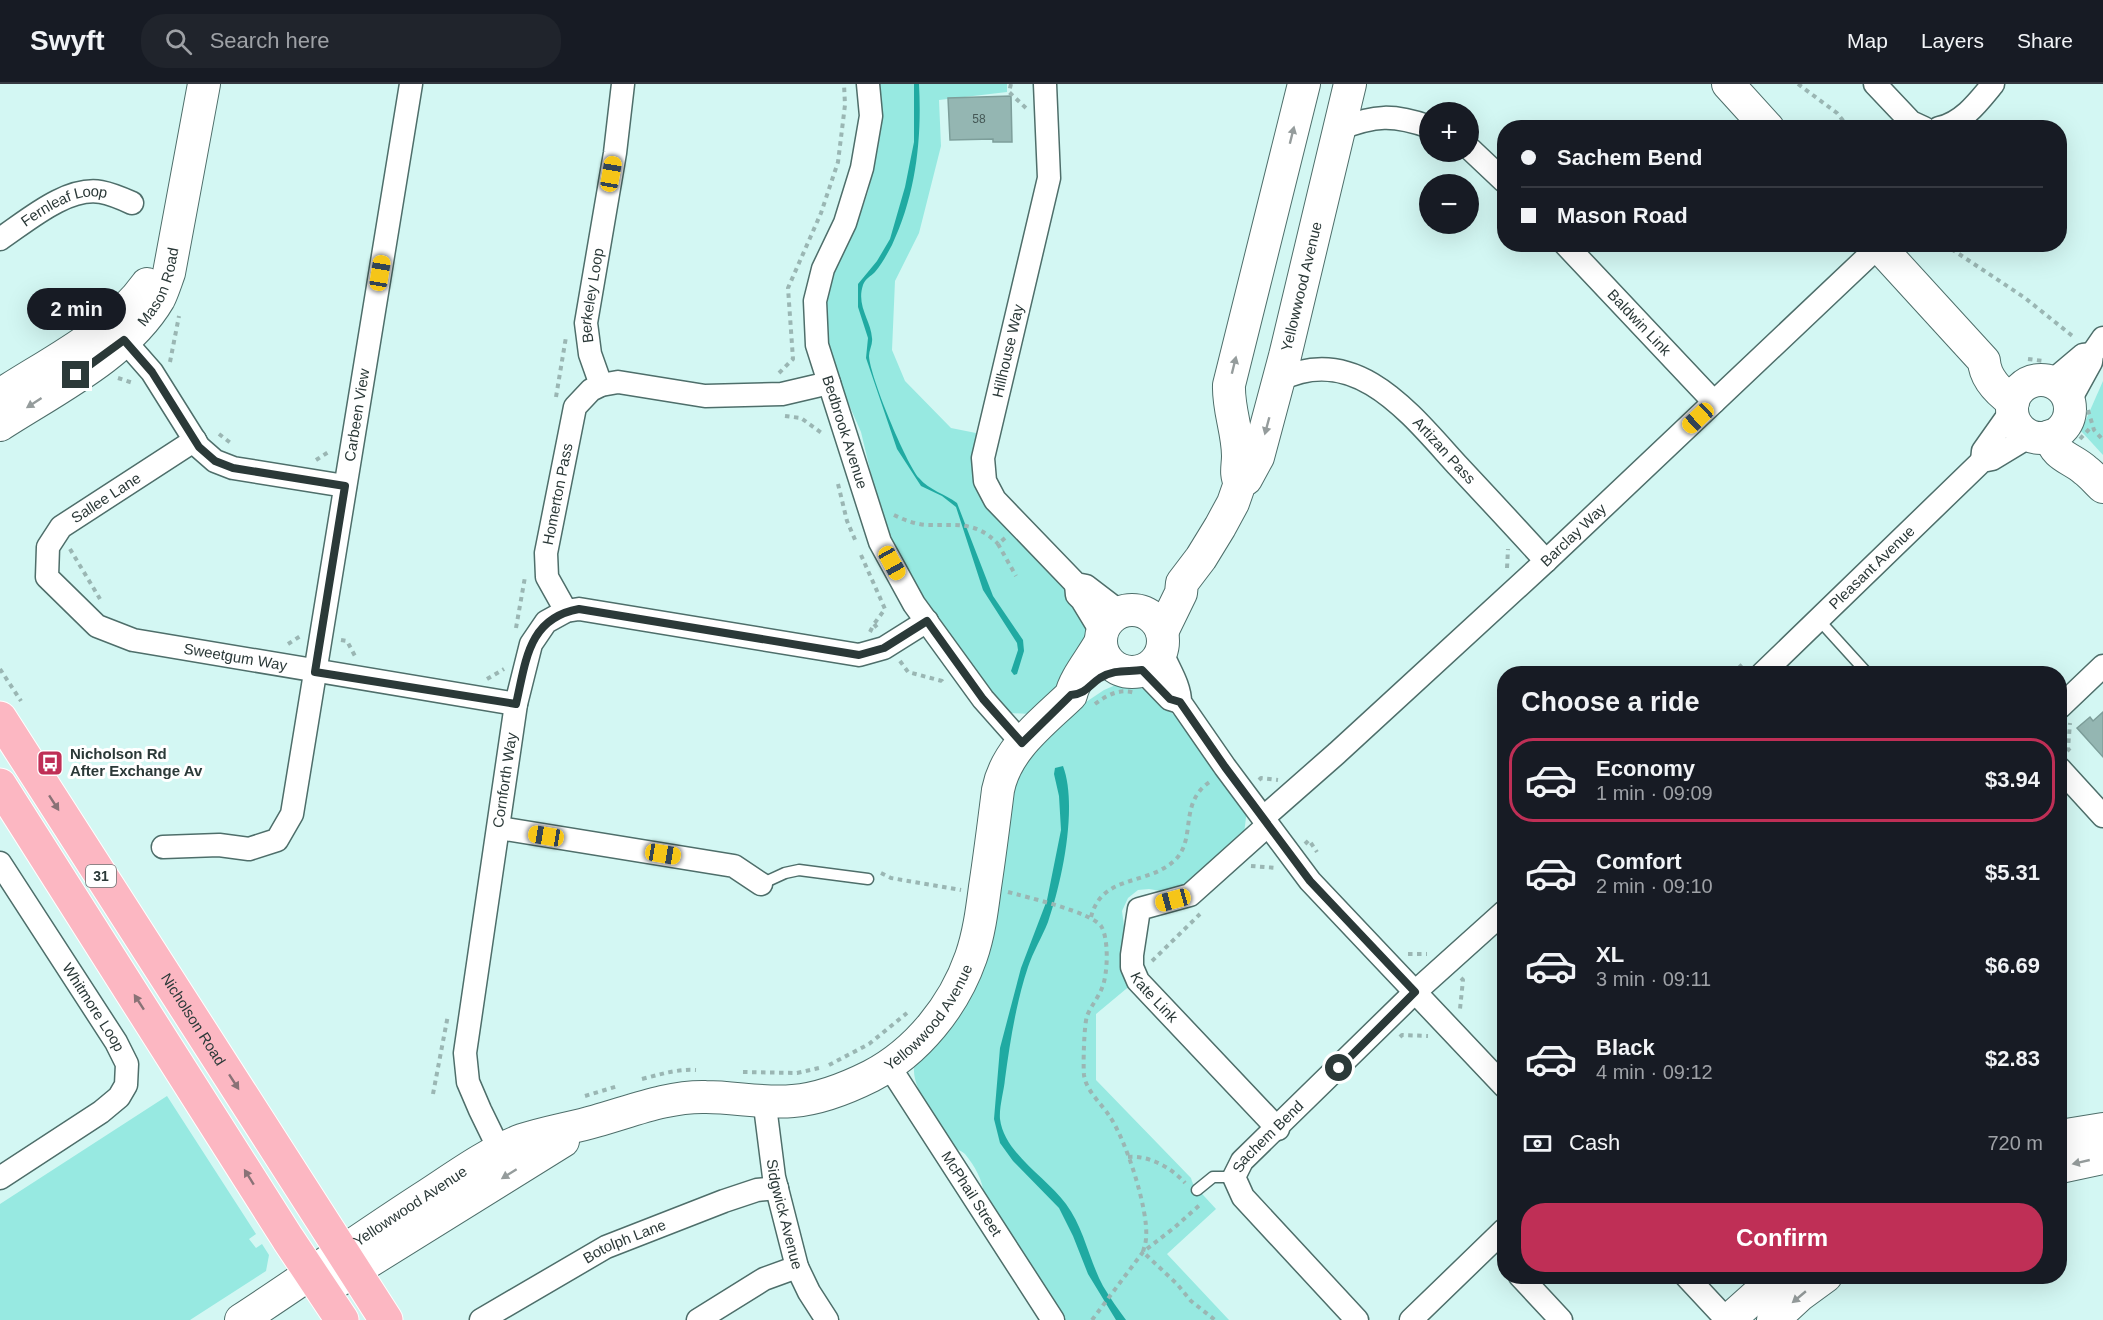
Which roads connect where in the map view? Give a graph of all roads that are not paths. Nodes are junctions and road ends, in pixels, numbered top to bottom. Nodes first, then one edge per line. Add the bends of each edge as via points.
1 (204, 84) edge
2 (411, 84) edge
3 (623, 84) edge
4 (868, 84) edge
5 (1045, 84) edge
6 (1304, 84) edge
7 (1352, 84) edge
8 (1728, 84) edge
9 (1875, 84) edge
10 (1993, 84) edge
11 (1389, 117) junction
12 (1761, 120) edge
13 (1909, 120) edge
14 (1956, 120) edge
15 (1419, 124) edge
16 (1340, 129) junction
17 (1479, 158) edge
18 (1497, 175) edge
19 (1281, 177) junction
20 (1325, 188) junction
21 (132, 202) dead end
22 (0, 239) edge
23 (1573, 252) edge
24 (1871, 252) edge
25 (1884, 252) edge
26 (1291, 330) junction
27 (117, 332) junction
28 (2098, 346) edge
29 (1325, 368) junction
30 (1279, 380) junction
31 (829, 383) junction
32 (601, 385) junction
33 (0, 394) edge
34 (1714, 402) junction
35 (2046, 408) junction
36 (0, 425) edge
37 (205, 436) junction
38 (1982, 461) junction
39 (2093, 478) edge
40 (1240, 483) junction
41 (345, 486) junction
42 (1546, 561) junction
43 (47, 577) joint
44 (566, 611) junction
45 (1819, 620) junction
46 (927, 621) junction
47 (1132, 646) junction
48 (1770, 666) edge
49 (1861, 666) edge
50 (2103, 666) edge
51 (315, 672) junction
52 (516, 704) junction
53 (2067, 711) edge
54 (0, 718) edge
55 (1022, 743) junction
56 (2067, 777) edge
57 (0, 785) edge
58 (2103, 816) edge
59 (1266, 822) junction
60 (499, 828) junction
61 (163, 847) dead end
62 (0, 863) edge
63 (865, 879) road end
64 (761, 884) joint
65 (1497, 918) edge
66 (1415, 992) junction
67 (879, 1055) junction
68 (1497, 1077) edge
69 (766, 1102) junction
70 (595, 1122) junction
71 (1278, 1129) junction
72 (2103, 1129) edge
73 (2067, 1135) edge
74 (500, 1150) junction
75 (2103, 1158) edge
76 (2067, 1166) edge
77 (1234, 1177) junction
78 (0, 1178) edge
79 (777, 1188) junction
80 (1195, 1191) road end
81 (1497, 1247) edge
82 (348, 1261) junction
83 (797, 1267) junction
84 (316, 1282) junction
85 (1528, 1284) edge
86 (1694, 1284) edge
87 (1769, 1284) edge
88 (1815, 1284) edge
89 (241, 1320) edge
90 (274, 1320) edge
91 (342, 1320) edge
92 (386, 1320) edge
93 (481, 1320) edge
94 (698, 1320) edge
95 (827, 1320) edge
96 (1053, 1320) edge
97 (1357, 1320) edge
98 (1411, 1320) edge
99 (1562, 1320) edge
100 (1728, 1320) edge
101 (1773, 1320) edge

1 - 27 street, Mason Road via 178,218 156,271
2 - 41 street, Carbeen View
3 - 32 street, Berkeley Loop via 586,323 590,354
4 - 31 street, Bedbrook Avenue via 871,116 862,168 814,301 817,345
5 - 47 street, Hillhouse Way via 1049,178 983,458 985,481 995,500 1076,584 1077,595
19 -> 6 street, Yellowwood Avenue
7 - 11 street via 1364,99
7 - 16 street, Yellowwood Avenue
8 - 12 street
9 - 13 street
10 - 14 street via 1971,111
11 - 15 street
11 - 16 street via 1366,119
16 - 20 street, Yellowwood Avenue
17 - 18 street
19 - 20 street
40 -> 19 street, Yellowwood Avenue via 1229,385
20 - 26 street, Yellowwood Avenue
21 - 22 street, Fernleaf Loop via 98,191 81,193 61,199
23 - 34 street, Baldwin Link
24 - 34 street, Barclay Way
25 - 35 street via 1984,361 2009,369
26 - 29 street, Artizan Pass via 1303,351
26 - 30 street, Yellowwood Avenue
27 - 33 street, Mason Road
27 -> 36 street, Mason Road via 95,363
27 - 37 street
28 - 35 street, Pleasant Avenue via 2084,355
29 - 30 street, Artizan Pass via 1301,370
29 - 42 street, Artizan Pass via 1368,382 1395,400
30 -> 40 street, Yellowwood Avenue via 1258,457
31 - 32 street via 782,394 705,396 618,382
31 - 46 street, Bedbrook Avenue via 880,542
32 - 44 street, Homerton Pass via 575,407 546,553 548,577
34 - 42 street, Barclay Way
35 - 38 street, Pleasant Avenue via 1992,459
35 - 38 street, Pleasant Avenue via 1983,451
35 - 39 street via 2073,434
37 - 41 street via 215,461 233,468
37 - 43 street, Sallee Lane via 58,531 48,547
38 - 45 street, Pleasant Avenue
40 - 47 street, Yellowwood Avenue via 1233,503 1201,558 1182,583 1171,586 1155,604
41 - 51 street, Carbeen View
42 - 59 street, Barclay Way
43 - 51 street, Sweetgum Way via 97,626 115,634
44 - 46 street via 579,609 859,655 884,648
44 - 52 street, Cornforth Way via 546,622 531,644
45 - 48 street, Pleasant Avenue
45 - 49 lane
46 - 55 street, Bedbrook Avenue via 983,699
47 - 55 street, Yellowwood Avenue via 1082,693 1081,700
47 - 59 street, Hillhouse Way via 1168,668 1180,691 1180,702
50 - 53 street
51 - 52 street, Sweetgum Way
51 - 61 street, Carbeen View via 292,814 277,840 249,849 219,844
52 - 60 street, Cornforth Way
54 -> 82 main road, Nicholson Road / 31
55 - 67 street, Yellowwood Avenue via 1000,776 978,936 971,959 940,1016 916,1043
56 - 58 street
84 -> 57 main road, 31
59 - 66 street, Hillhouse Way via 1310,881
59 - 71 street, Kate Link via 1190,895 1139,909 1132,967 1138,981
60 - 64 street via 734,866
60 - 74 street, Cornforth Way via 465,1053 468,1082
62 - 78 street, Whitmore Loop via 127,1064 126,1085 119,1097
63 - 64 lane via 799,870
65 - 66 street
66 - 68 street, Hillhouse Way via 1452,1016
66 - 71 street, Sachem Bend
67 - 69 street, Yellowwood Avenue via 854,1084 819,1097
67 - 96 street, McPhail Street
69 - 70 street, Yellowwood Avenue via 705,1097 667,1100
69 - 79 street, Sidgwick Avenue
70 - 74 street, Yellowwood Avenue via 523,1140
70 -> 82 street, Yellowwood Avenue
71 - 77 street, Sachem Bend via 1242,1161
72 - 73 street
74 - 82 street, Yellowwood Avenue via 379,1226
75 -> 76 street
77 - 80 lane via 1213,1177
77 - 97 street, Sachem Bend via 1243,1197
79 - 83 street, Sidgwick Avenue
79 - 93 street, Botolph Lane via 724,1201 606,1248
81 - 98 street
82 - 84 street, Yellowwood Avenue
82 - 92 main road, Nicholson Road / 31
83 - 94 street via 764,1279
83 - 95 street, Sidgwick Avenue
84 - 89 street, Yellowwood Avenue
84 - 90 street, Yellowwood Avenue
84 - 91 main road, 31
85 - 99 street
86 - 100 street
87 - 100 street
88 -> 101 street

